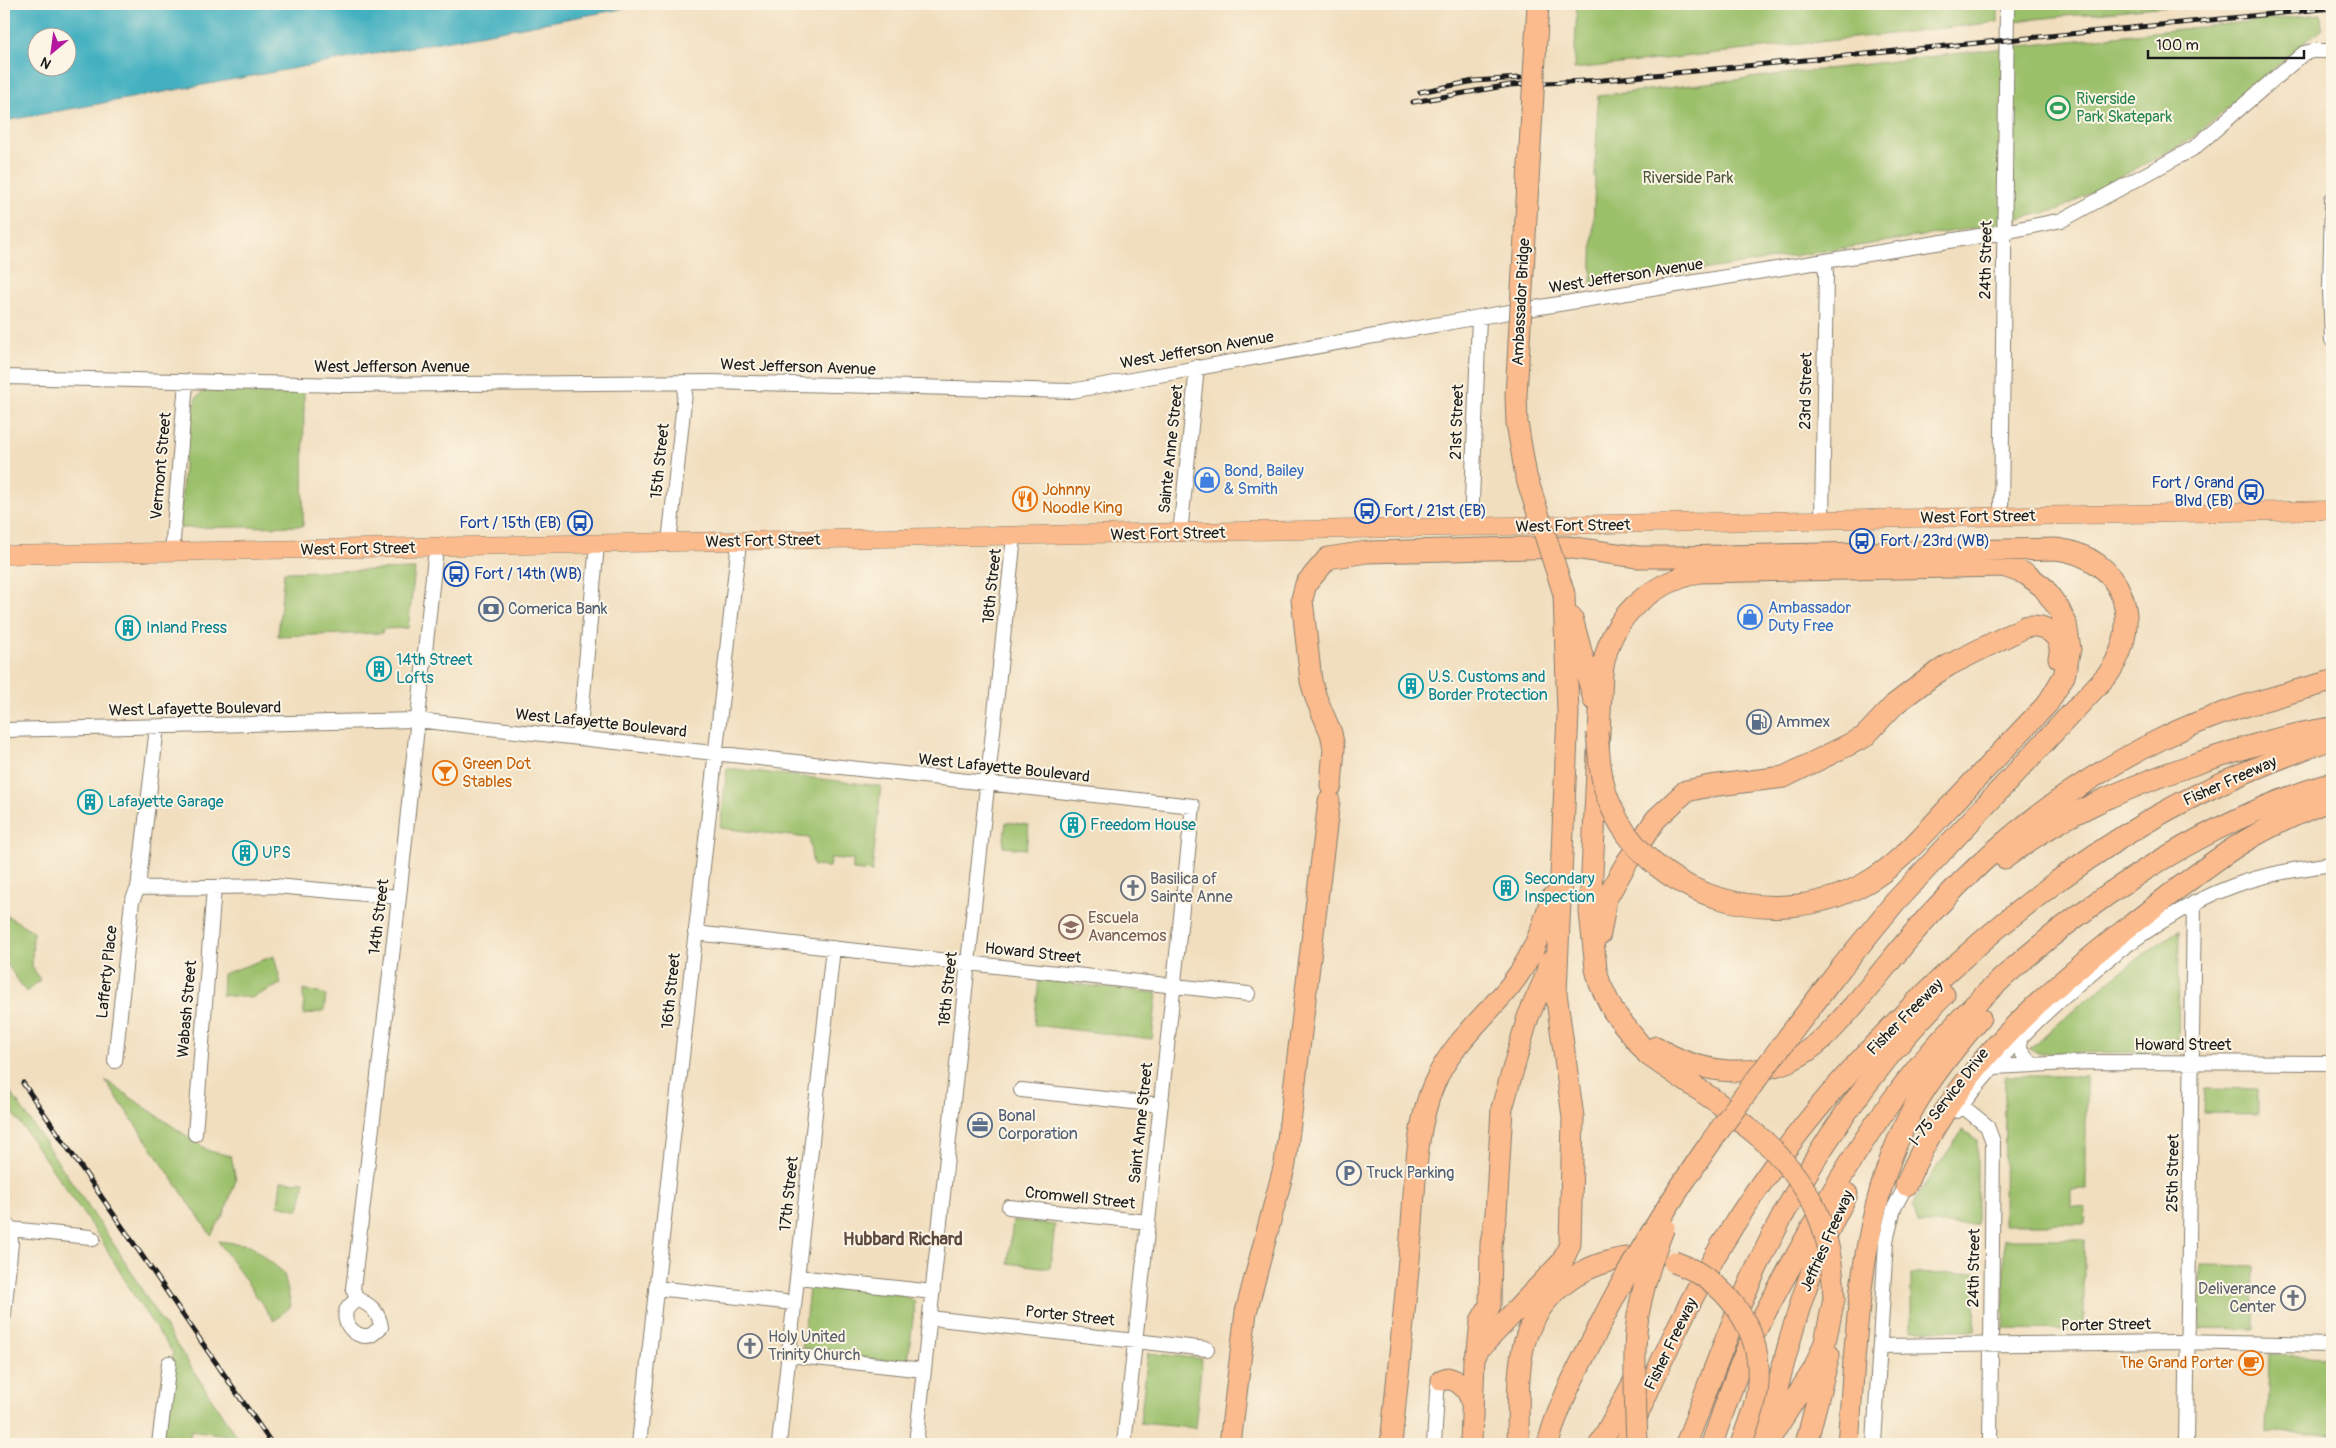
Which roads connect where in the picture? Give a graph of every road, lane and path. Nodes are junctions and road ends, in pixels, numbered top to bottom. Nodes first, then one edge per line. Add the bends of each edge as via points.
1 (1538, 4) edge
2 (2007, 4) edge
3 (2332, 51) edge
4 (2332, 199) edge
5 (2004, 232) junction
6 (1824, 262) junction
7 (2331, 289) edge
8 (1479, 317) junction
9 (2332, 340) edge
10 (1198, 367) junction
11 (4, 377) edge
12 (186, 382) junction
13 (686, 383) junction
14 (2332, 510) edge
15 (2001, 517) junction
16 (1822, 520) junction
17 (1471, 528) junction
18 (1180, 534) junction
19 (1014, 537) junction
20 (739, 542) junction
21 (669, 543) junction
22 (597, 545) junction
23 (436, 548) junction
24 (172, 552) junction
25 (4, 555) edge
26 (1564, 594) junction
27 (2332, 681) edge
28 (416, 720) junction
29 (157, 727) junction
30 (2332, 728) edge
31 (4, 730) edge
32 (579, 738) junction
33 (2332, 739) edge
34 (714, 753) junction
35 (988, 783) junction
36 (2332, 783) edge
37 (1951, 796) junction
38 (2332, 800) edge
39 (1193, 806) joint
40 (1560, 861) junction
41 (2332, 864) edge
42 (2078, 866) junction
43 (214, 887) junction
44 (138, 888) junction
45 (399, 897) junction
46 (2194, 903) junction
47 (1558, 928) junction
48 (695, 933) junction
49 (2051, 937) junction
50 (833, 948) junction
51 (968, 963) junction
52 (1596, 969) junction
53 (1884, 971) junction
54 (1173, 986) junction
55 (1248, 994) dead end
56 (1623, 1026) junction
57 (2020, 1039) junction
58 (1930, 1054) junction
59 (116, 1061) dead end
60 (2193, 1063) junction
61 (2332, 1063) edge
62 (2033, 1064) junction
63 (1994, 1066) junction
64 (1022, 1090) dead end
65 (1161, 1105) junction
66 (1962, 1105) junction
67 (195, 1134) dead end
68 (1692, 1168) junction
69 (1762, 1185) junction
70 (1906, 1185) junction
71 (1009, 1207) dead end
72 (1148, 1222) junction
73 (7, 1225) edge
74 (93, 1239) dead end
75 (798, 1277) junction
76 (656, 1288) junction
77 (933, 1292) junction
78 (355, 1294) dead end
79 (1834, 1299) junction
80 (794, 1303) junction
81 (4, 1315) edge
82 (930, 1318) junction
83 (1135, 1341) junction
84 (2188, 1342) junction
85 (2332, 1344) edge
86 (1991, 1345) junction
87 (1880, 1346) junction
88 (1207, 1349) dead end
89 (789, 1355) junction
90 (1476, 1355) junction
91 (169, 1363) dead end
92 (924, 1370) junction
93 (1442, 1380) junction
94 (1472, 1416) junction
95 (159, 1444) edge
96 (639, 1444) edge
97 (779, 1444) edge
98 (916, 1444) edge
99 (1124, 1444) edge
100 (1230, 1444) edge
101 (1390, 1444) edge
102 (1434, 1444) edge
103 (1471, 1444) edge
104 (1485, 1444) edge
105 (1518, 1444) edge
106 (1548, 1444) edge
107 (1600, 1444) edge
108 (1625, 1444) edge
109 (1637, 1444) edge
110 (1686, 1444) edge
111 (1712, 1444) edge
112 (1740, 1444) edge
113 (1764, 1444) edge
114 (1806, 1444) edge
115 (1848, 1444) edge
116 (1874, 1444) edge
117 (1990, 1444) edge
118 (2186, 1444) edge

1 - 26 highway, Ambassador Bridge, bridge via 1517,359 1517,414 1526,476
2 - 5 street, 24th Street
3 - 5 street, West Jefferson Avenue via 2304,53 2194,148 2062,220
4 - 7 street
5 - 6 street, West Jefferson Avenue
5 - 15 street, 24th Street
6 - 8 street, West Jefferson Avenue
6 - 16 street, 23rd Street
7 - 9 street
8 - 10 street, West Jefferson Avenue
8 - 17 street, 21st Street
10 - 13 street, West Jefferson Avenue via 1071,391
10 - 18 street, Sainte Anne Street
11 - 12 street, West Jefferson Avenue
12 - 13 street, West Jefferson Avenue via 343,385
12 - 24 street, Vermont Street
13 - 21 street, 15th Street
14 - 15 main road, West Fort Street
15 - 16 main road, West Fort Street
16 - 17 main road, West Fort Street
17 - 18 main road, West Fort Street
18 - 19 main road, West Fort Street
19 - 20 main road, West Fort Street
19 - 35 street, 18th Street
20 - 21 main road, West Fort Street
20 - 34 street, 16th Street
21 - 22 main road, West Fort Street
22 - 23 main road, West Fort Street
22 - 32 street
23 - 24 main road, West Fort Street
23 - 28 street, 14th Street
24 - 25 main road, West Fort Street
26 - 37 highway, Ambassador Bridge, bridge via 1594,699 1602,781 1608,800 1620,824 1640,850 1652,862 1698,891 1763,908 1799,906 1834,897 1863,885 1903,856
26 - 40 highway via 1568,713
27 - 53 highway via 2191,726 2075,789 2023,826 1979,865 1935,908
28 - 29 street, West Lafayette Boulevard
28 - 32 street, West Lafayette Boulevard
28 - 45 street, 14th Street
29 - 31 street, West Lafayette Boulevard
29 - 44 street
30 - 53 highway via 2280,737 2214,757 2120,791 2071,815 2007,856
32 - 34 street, West Lafayette Boulevard
33 - 42 highway, Fisher Freeway via 2199,793
34 - 35 street, West Lafayette Boulevard
34 - 48 street, 16th Street
35 - 39 street, West Lafayette Boulevard
35 - 51 street, 18th Street
36 - 49 highway via 2262,809 2193,841 2107,895
37 - 52 highway via 2049,682 2061,650 2059,641 2050,631 2038,626 2025,627 1949,665 1894,704 1864,737 1784,777 1686,791 1656,819 1606,900
37 - 52 highway via 2048,703 2067,668 2069,639 2063,617 2049,593 2033,578 2008,567 1945,566 1897,570 1716,571 1699,572 1674,580 1643,598 1627,613 1612,634 1604,655 1590,912
38 - 70 highway via 2260,833 2219,858 2045,995 1970,1074 1922,1147
39 - 54 street, Saint Anne Street
40 - 47 highway
40 - 101 highway via 1544,926 1532,953 1509,987 1442,1068 1424,1114
41 - 46 street via 2267,875
42 - 69 highway, Fisher Freeway via 1984,940 1898,1021 1834,1091
42 - 110 highway via 1936,1004 1880,1068 1834,1130 1747,1288
43 - 44 street
43 - 45 street via 276,886
43 - 67 street, Wabash Street
44 - 59 street, Lafferty Place via 132,900
45 - 78 street, 14th Street
46 - 57 street, I-75 Service Drive via 2149,931 2085,979
46 - 60 street, 25th Street
47 - 90 highway via 1546,976 1528,1016 1500,1119 1490,1306 1481,1321
47 - 90 highway via 1556,993 1574,1117 1569,1248 1562,1262
48 - 50 street, Howard Street
48 - 76 street, 16th Street
49 - 58 highway via 1994,987
49 - 115 highway via 1944,1061 1914,1107 1892,1155 1870,1230 1863,1275
50 - 51 street, Howard Street
50 - 75 street, 17th Street
51 - 54 street, Howard Street
51 - 77 street, 18th Street
52 - 56 highway via 1607,1000
53 - 56 highway via 1816,1045 1789,1061 1762,1069 1732,1071 1692,1064 1660,1050
54 - 55 street, Howard Street
54 - 65 street, Saint Anne Street
56 - 79 highway, bridge via 1648,1055 1718,1102 1795,1172 1819,1214 1830,1247
57 - 62 street via 2022,1054
57 - 63 street, I-75 Service Drive
58 - 111 highway via 1885,1110 1831,1193 1752,1340
58 - 113 highway, Jeffries Freeway via 1836,1214 1818,1255 1802,1298
60 - 61 street, Howard Street
60 - 62 street, Howard Street
60 - 84 street, 25th Street
62 - 63 street, Howard Street
63 - 66 street, I-75 Service Drive
64 - 65 street
65 - 72 street, Saint Anne Street
66 - 70 street, I-75 Service Drive
66 - 86 street, 24th Street via 1987,1126 1993,1142
68 - 100 highway, bridge via 1736,1105 1870,931 2109,673 2121,654 2127,630 2125,605 2115,582 2105,570 2085,556 2056,550 1638,557 1567,547 1368,552 1328,558 1302,593 1311,681 1334,748 1330,794 1285,1164 1246,1312
68 - 106 highway, bridge via 1640,1249 1605,1314 1559,1411
68 - 109 highway, bridge via 1664,1227 1642,1298 1634,1371
69 - 107 highway via 1713,1238
69 - 108 highway, Fisher Freeway via 1723,1244 1681,1319
70 - 87 street, I-75 Service Drive via 1890,1222 1884,1264
71 - 72 street, Cromwell Street
72 - 83 street, Saint Anne Street
73 - 74 street
73 - 81 street via 11,1243
75 - 77 street
75 - 80 street, 17th Street
76 - 80 street
76 - 96 street, 16th Street
77 - 82 street, 18th Street
79 - 113 highway via 1825,1342 1814,1369
79 - 114 highway via 1832,1343
80 - 89 street, 17th Street
82 - 83 street, Porter Street
82 - 92 street, 18th Street
83 - 88 street, Porter Street
83 - 99 street, Saint Anne Street
84 - 85 street, Porter Street
84 - 86 street, Porter Street
84 - 118 street, 25th Street
86 - 87 street, Porter Street
86 - 117 street, 24th Street
87 - 116 street, I-75 Service Drive
89 - 92 street
89 - 97 street, 17th Street
90 - 93 highway via 1466,1368
90 - 94 highway
90 - 104 highway via 1487,1366
91 - 95 street
92 - 98 street, 18th Street
93 - 94 highway via 1452,1380 1467,1391
93 - 102 street via 1437,1393
94 - 103 highway
105 - 112 highway, bridge via 1523,1350 1545,1304 1577,1275 1618,1258 1637,1257 1674,1262 1700,1273 1737,1307 1751,1336 1758,1370 1751,1417

